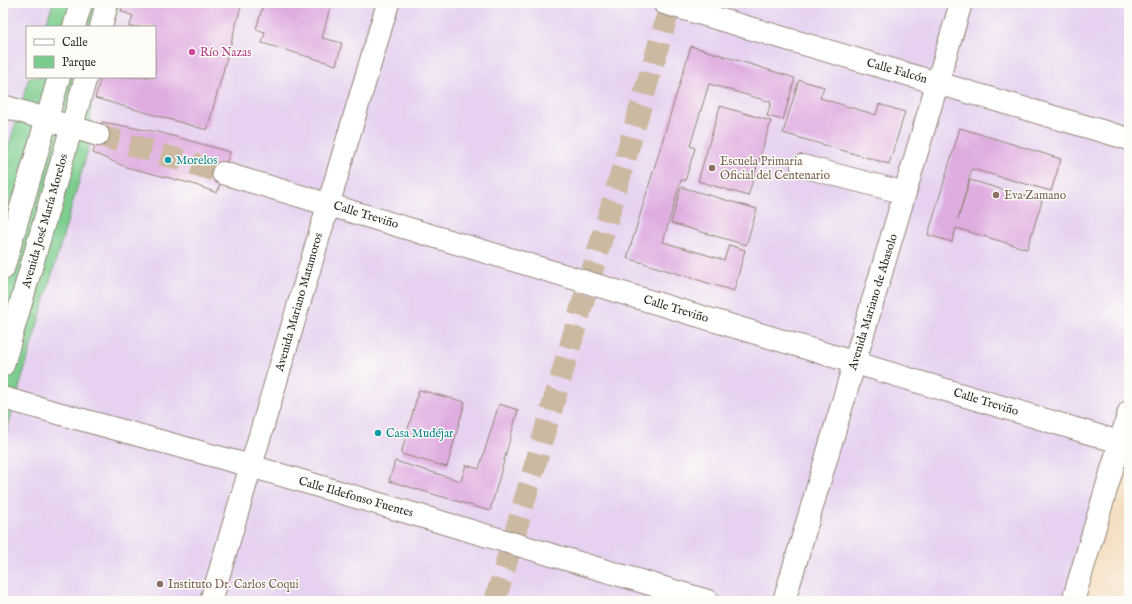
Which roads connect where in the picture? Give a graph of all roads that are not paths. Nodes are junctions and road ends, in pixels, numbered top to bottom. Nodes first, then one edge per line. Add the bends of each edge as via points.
1 (81, 3) edge
2 (108, 3) edge
3 (388, 3) edge
4 (664, 3) edge
5 (961, 3) edge
6 (74, 26) edge
7 (100, 26) edge
8 (59, 78) edge
9 (86, 78) edge
10 (938, 83) junction
11 (3, 106) edge
12 (47, 119) junction
13 (72, 127) junction
14 (98, 135) tunnel mouth
15 (1129, 139) edge
16 (802, 166) dead end
17 (223, 173) tunnel mouth
18 (905, 193) junction
19 (328, 204) junction
20 (3, 269) edge
21 (855, 363) junction
22 (3, 364) edge
23 (3, 398) edge
24 (1129, 412) edge
25 (1124, 442) edge
26 (251, 466) junction
27 (211, 601) edge
28 (708, 601) edge
29 (784, 601) edge
30 (1073, 601) edge

1 - 6 street
2 - 7 street
3 - 19 street, Avenida Mariano Matamoros
4 - 10 street, Calle Falcón
5 - 10 street, Avenida Mariano de Abasolo
8 - 12 street
9 - 13 street, Avenida José María Morelos
10 - 15 street, Calle Falcón
10 - 18 street, Avenida Mariano de Abasolo
11 - 12 street
12 - 13 street
12 - 20 street
13 - 14 street
13 - 22 street, Avenida José María Morelos
16 - 18 street
17 - 19 street, Calle Treviño
18 - 21 street, Avenida Mariano de Abasolo
19 - 21 street, Calle Treviño
19 - 26 street, Avenida Mariano Matamoros
21 - 25 street, Calle Treviño
21 - 29 street, Avenida Mariano de Abasolo
23 - 26 street, Calle Ildefonso Fuentes
24 - 25 street
25 - 30 street
26 - 27 street, Avenida Mariano Matamoros
26 - 28 street, Calle Ildefonso Fuentes

